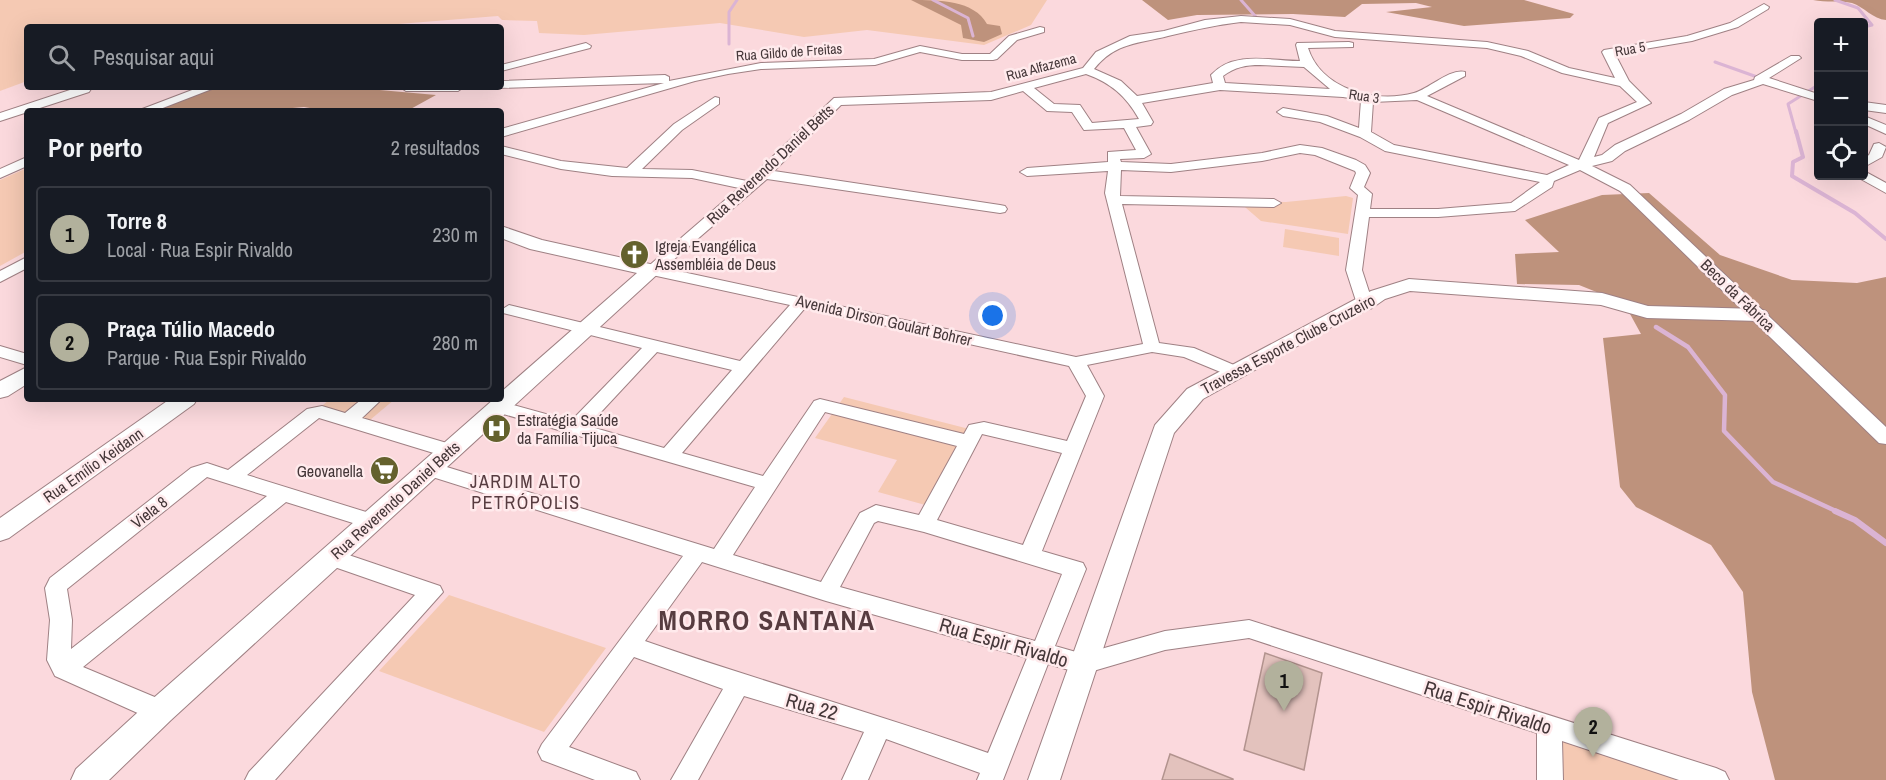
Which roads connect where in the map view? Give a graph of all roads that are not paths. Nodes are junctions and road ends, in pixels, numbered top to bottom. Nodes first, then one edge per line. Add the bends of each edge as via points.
1 (1764, 7) dead end
2 (1040, 30) dead end
3 (1350, 34) junction
4 (586, 46) dead end
5 (1795, 58) dead end
6 (1307, 64) junction
7 (504, 67) edge
8 (1087, 70) junction
9 (1461, 74) dead end
10 (693, 78) junction
11 (1760, 80) junction
12 (1624, 83) junction
13 (504, 85) edge
14 (1220, 86) junction
15 (1026, 87) junction
16 (82, 90) edge
17 (202, 90) edge
18 (1343, 93) junction
19 (1418, 96) junction
20 (1814, 97) edge
21 (1367, 98) junction
22 (1135, 100) junction
23 (714, 101) dead end
24 (838, 101) joint
25 (1868, 107) edge
26 (27, 108) edge
27 (151, 108) edge
28 (24, 109) edge
29 (1886, 109) edge
30 (1283, 112) dead end
31 (0, 117) edge
32 (1868, 122) edge
33 (1127, 124) junction
34 (1886, 130) edge
35 (504, 132) edge
36 (1365, 134) junction
37 (1882, 147) edge
38 (504, 151) edge
39 (1868, 160) edge
40 (1114, 161) junction
41 (24, 162) edge
42 (1582, 164) junction
43 (632, 171) junction
44 (1027, 171) dead end
45 (0, 174) edge
46 (764, 174) junction
47 (1868, 178) edge
48 (1548, 179) junction
49 (749, 186) junction
50 (1886, 189) edge
51 (1114, 200) junction
52 (1274, 203) dead end
53 (1000, 209) dead end
54 (1362, 213) junction
55 (504, 233) edge
56 (504, 242) edge
57 (537, 245) junction
58 (24, 264) edge
59 (652, 270) junction
60 (0, 277) edge
61 (801, 302) junction
62 (1365, 304) junction
63 (509, 310) dead end
64 (1759, 315) junction
65 (586, 328) junction
66 (654, 345) junction
67 (1152, 347) junction
68 (0, 351) edge
69 (24, 361) edge
70 (1076, 362) junction
71 (24, 363) edge
72 (24, 364) edge
73 (746, 368) junction
74 (0, 372) edge
75 (1235, 372) junction
76 (0, 391) edge
77 (182, 402) edge
78 (369, 402) edge
79 (499, 407) junction
80 (348, 420) junction
81 (575, 429) junction
82 (1886, 438) edge
83 (968, 442) junction
84 (1073, 450) junction
85 (450, 451) junction
86 (669, 455) junction
87 (430, 469) junction
88 (232, 477) junction
89 (768, 484) junction
90 (284, 493) junction
91 (372, 521) junction
92 (924, 524) junction
93 (0, 531) edge
94 (708, 556) junction
95 (1029, 556) junction
96 (331, 557) junction
97 (826, 592) junction
98 (630, 645) junction
99 (1041, 653) junction
100 (1083, 664) junction
101 (63, 669) junction
102 (738, 684) junction
103 (160, 711) junction
104 (879, 726) junction
105 (1549, 728) junction
106 (993, 773) edge
107 (87, 780) edge
108 (258, 780) edge
109 (627, 780) edge
110 (684, 780) edge
111 (855, 780) edge
112 (1044, 780) edge
113 (1550, 780) edge
114 (1716, 780) edge

1 - 12 street, Rua 5 via 1734,25 1688,39 1608,52
2 - 10 street, Rua Gildo de Freitas via 1014,38 993,57 962,57 920,49 876,62 762,66
3 - 6 street via 1348,46 1301,44
3 - 8 street, Rua Alfazema via 1288,22 1241,19 1205,23 1134,38 1100,54
3 - 12 street, Rua Alfazema via 1441,39 1524,53 1566,71
4 - 7 street
5 - 11 street
6 - 14 street via 1237,64 1217,75
6 - 18 street
8 - 15 street, Rua Alfazema
8 - 22 street via 1109,77
9 - 19 street
10 - 13 street
10 - 35 street, Rua Gildo de Freitas
11 - 20 street
11 - 42 street via 1728,92 1607,158
12 - 42 street, Rua 5 via 1645,103 1603,121
14 - 18 street, Rua 3
14 - 22 street, Rua 3
15 - 24 street, Rua Alfazema via 991,96
15 - 33 street via 1051,108 1076,108 1088,127
16 - 26 street
17 - 27 street
18 - 21 street, Rua 3
19 - 21 street, Rua 3
19 - 42 street, Rua 3
21 - 36 street
22 - 33 street via 1147,122
23 - 43 street via 678,127
24 - 46 street, Rua Reverendo Daniel Betts
25 - 29 street
28 - 31 street
30 - 36 street via 1323,119
32 - 34 street
33 - 40 street via 1144,154
36 - 48 street via 1390,148
37 - 39 street
38 - 43 street via 561,165
40 - 44 street
40 - 51 street
40 - 54 street via 1171,168 1291,150 1317,151 1360,168 1363,173 1357,188 1365,194
41 - 45 street
42 - 48 street
42 - 64 street, Beco da Fábrica via 1625,188
43 - 49 street via 692,174
46 - 49 street, Rua Reverendo Daniel Betts
46 - 53 street
47 - 50 street
48 - 54 street via 1547,184 1515,207
49 - 59 street, Rua Reverendo Daniel Betts
51 - 52 street
51 - 67 street
54 - 62 street via 1354,270
55 - 57 street
56 - 57 street
57 - 59 street
58 - 60 street
59 - 61 street, Avenida Dirson Goulart Bohrer
59 - 65 street, Rua Reverendo Daniel Betts
61 - 70 street, Avenida Dirson Goulart Bohrer
61 - 73 street
62 - 64 street, Travessa Esporte Clube Cruzeiro via 1408,285 1602,299 1647,312
62 - 75 street, Travessa Esporte Clube Cruzeiro
63 - 65 street
64 - 82 street, Beco da Fábrica
65 - 66 street
65 - 79 street, Rua Reverendo Daniel Betts
66 - 73 street
66 - 81 street
67 - 70 street, Avenida Dirson Goulart Bohrer
67 - 75 street, Avenida Dirson Goulart Bohrer via 1188,352
68 - 69 street
70 - 84 street via 1095,396
71 - 74 street
72 - 76 street
73 - 86 street
75 - 100 street, Travessa Esporte Clube Cruzeiro via 1195,394 1163,431
77 - 93 street, Rua Emílio Keidann
78 - 80 street
79 - 81 street
79 - 85 street, Rua Reverendo Daniel Betts
80 - 85 street
80 - 88 street via 314,413
81 - 86 street
83 - 84 street via 976,429 984,428
83 - 89 street via 820,405
83 - 92 street
84 - 95 street
85 - 87 street, Rua Reverendo Daniel Betts
86 - 89 street
87 - 91 street, Rua Reverendo Daniel Betts
87 - 94 street, Rua Espir Rivaldo
88 - 90 street, Viela 8
88 - 101 street, Viela 8 via 211,470 198,473 60,582 56,588 61,620 59,660
89 - 94 street
90 - 91 street, Viela 8
90 - 101 street
91 - 96 street, Rua Reverendo Daniel Betts
92 - 95 street
92 - 97 street via 872,514
94 - 97 street, Rua Espir Rivaldo
94 - 98 street
95 - 99 street via 1076,569
96 - 103 street, Rua Reverendo Daniel Betts
96 - 108 street via 432,592
97 - 99 street, Rua Espir Rivaldo
98 - 102 street, Rua 22
98 - 109 street via 551,752
99 - 100 street, Rua Espir Rivaldo
99 - 106 street
100 - 105 street, Rua Espir Rivaldo via 1131,648 1214,631 1249,629
100 - 112 street, Travessa Esporte Clube Cruzeiro
101 - 103 street
102 - 104 street, Rua 22
102 - 110 street
103 - 107 street, Rua Reverendo Daniel Betts
104 - 106 street, Rua 22
104 - 111 street
105 - 113 street
105 - 114 street, Rua Espir Rivaldo

